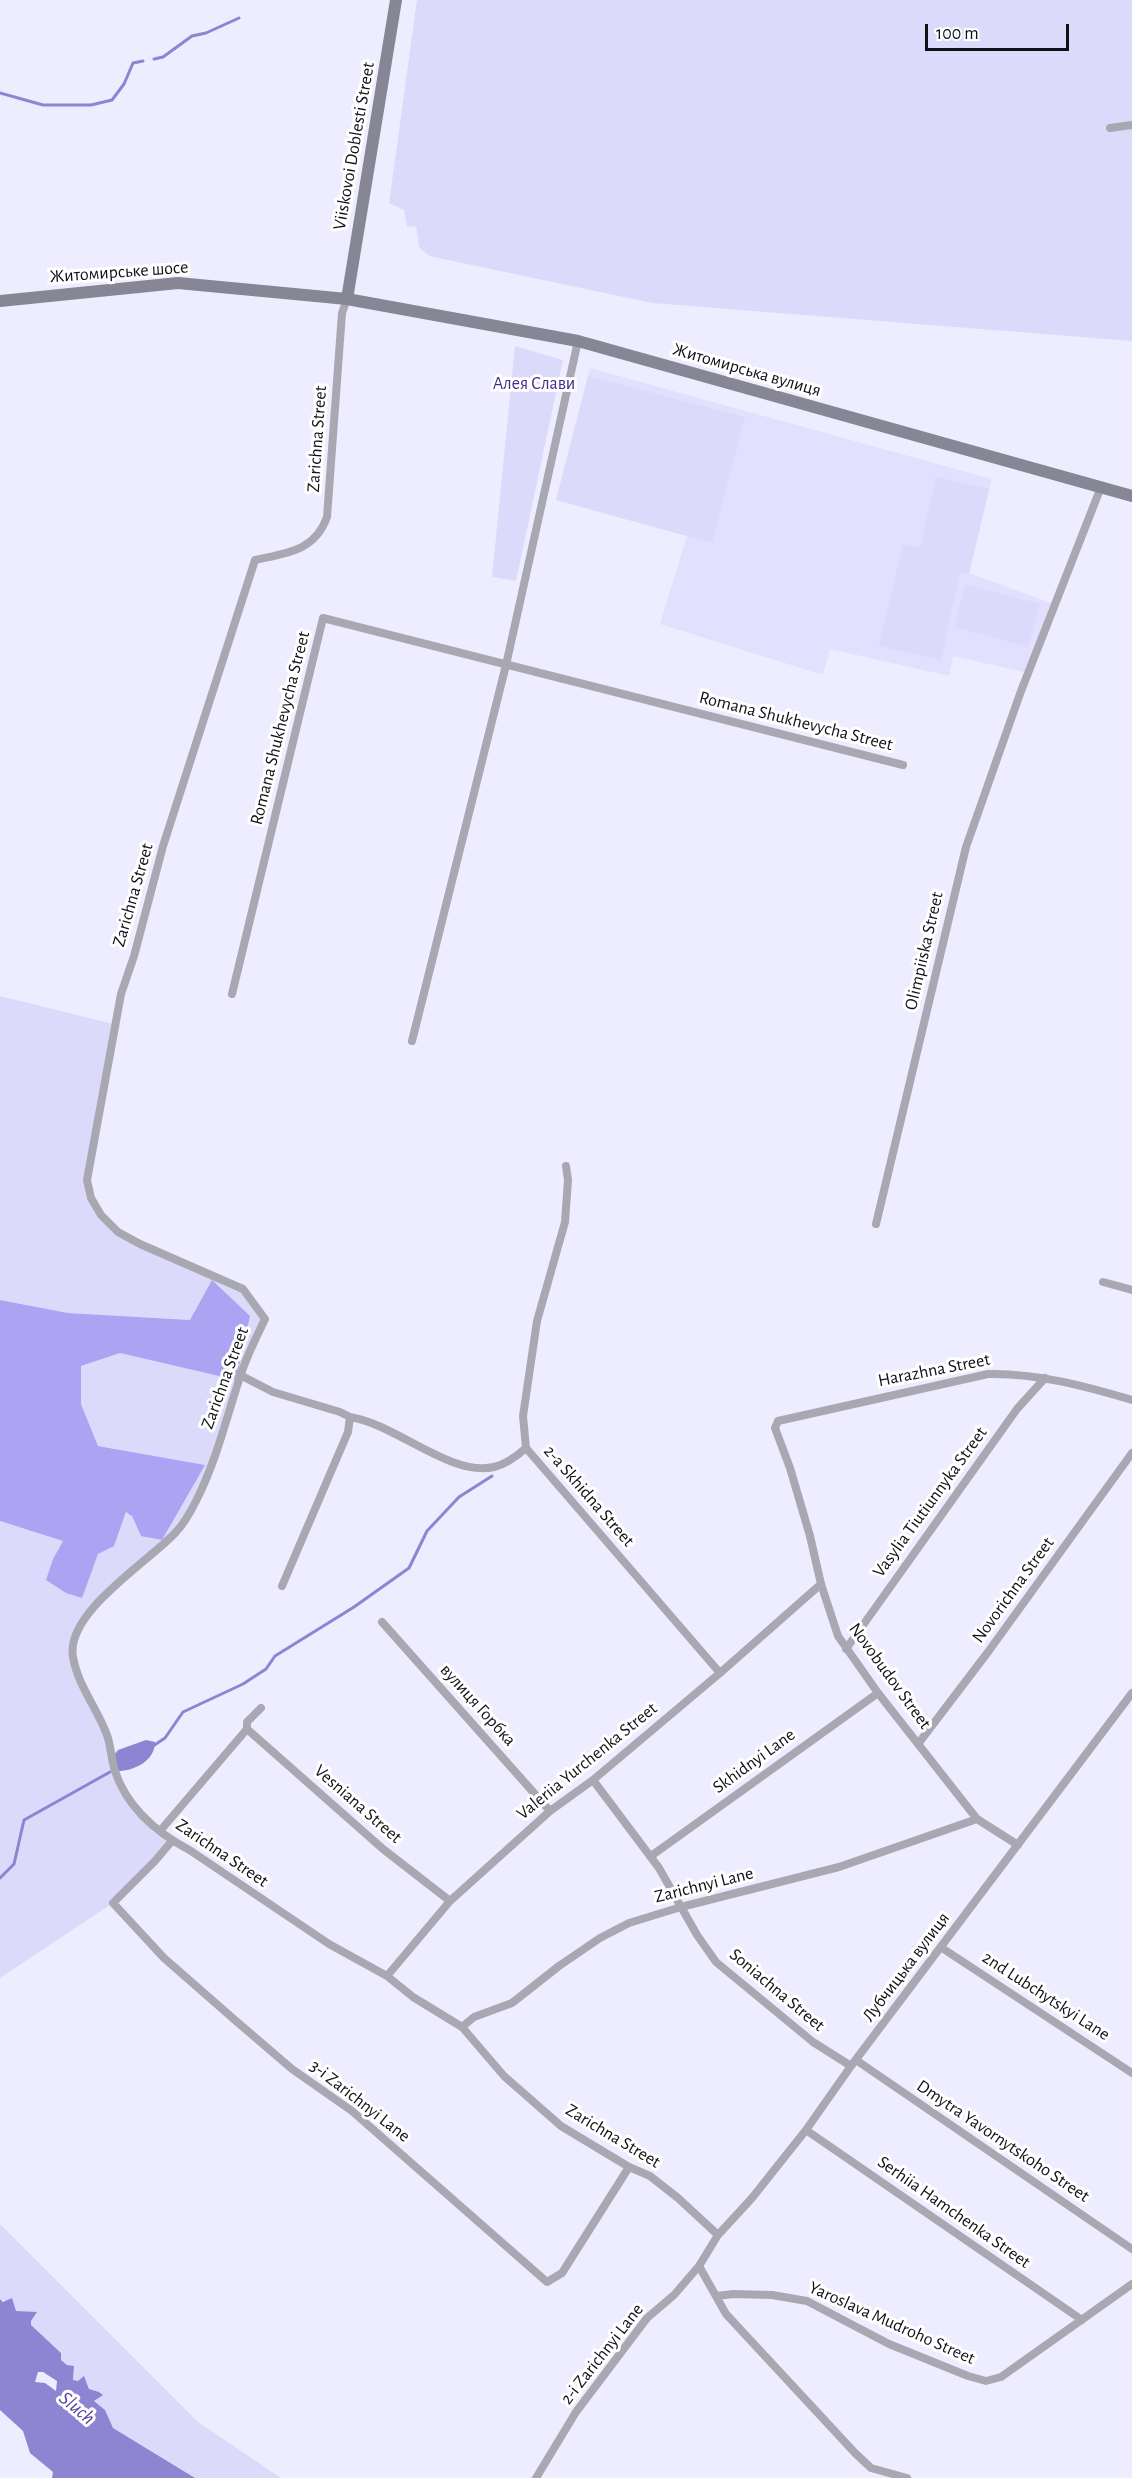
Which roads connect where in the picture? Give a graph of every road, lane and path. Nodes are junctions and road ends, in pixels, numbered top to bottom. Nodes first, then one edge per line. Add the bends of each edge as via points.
1 (396, 0) edge
2 (1132, 125) edge
3 (1110, 128) dead end
4 (347, 299) junction
5 (0, 300) edge
6 (578, 341) junction
7 (1101, 487) junction
8 (1132, 496) edge
9 (506, 665) junction
10 (903, 765) dead end
11 (232, 994) dead end
12 (412, 1041) dead end
13 (566, 1166) dead end
14 (876, 1224) dead end
15 (1103, 1282) dead end
16 (1132, 1290) edge
17 (240, 1375) junction
18 (1045, 1378) junction
19 (1132, 1400) edge
20 (350, 1418) junction
21 (778, 1421) joint
22 (526, 1448) junction
23 (1132, 1453) edge
24 (821, 1584) junction
25 (282, 1586) dead end
26 (382, 1622) dead end
27 (846, 1648) junction
28 (720, 1673) junction
29 (878, 1693) junction
30 (1132, 1693) edge
31 (261, 1708) dead end
32 (247, 1729) junction
33 (918, 1744) junction
34 (592, 1780) junction
35 (550, 1811) junction
36 (977, 1820) junction
37 (160, 1831) junction
38 (171, 1841) junction
39 (1018, 1845) junction
40 (651, 1856) junction
41 (450, 1900) junction
42 (681, 1907) junction
43 (942, 1948) junction
44 (387, 1976) junction
45 (462, 2027) junction
46 (854, 2063) junction
47 (1132, 2073) edge
48 (806, 2130) junction
49 (629, 2166) junction
50 (718, 2235) junction
51 (1132, 2249) edge
52 (701, 2262) junction
53 (1132, 2284) edge
54 (717, 2296) junction
55 (1082, 2320) junction
56 (536, 2478) edge
57 (907, 2478) edge

1 - 4 main road, Viiskovoi Doblesti Street
2 - 3 street
4 - 5 main road, Житомирське шосе via 178,283
4 - 6 main road, Житомирська вулиця
4 - 17 street, Zarichna Street via 342,313 327,517 318,537 309,544 255,560 163,846 121,994 87,1180 101,1215 118,1232 243,1288 265,1319
6 - 7 main road, Житомирська вулиця
6 - 9 street
7 - 8 main road, Житомирська вулиця
7 - 14 street, Olimpiiska Street via 966,848
9 - 10 street, Romana Shukhevycha Street
9 - 11 street, Romana Shukhevycha Street via 323,618
9 - 12 street
13 - 22 street, 2-a Skhidna Street via 565,1222 537,1321 523,1416
15 - 16 street
17 - 20 street via 273,1392
17 - 37 street, Zarichna Street via 196,1502 177,1531 121,1578 74,1635 72,1654 78,1678 107,1736 123,1791
18 - 19 street, Harazhna Street
18 - 21 street, Harazhna Street via 988,1374
18 - 27 street, Vasylia Tiutiunnyka Street via 1017,1409
20 - 22 street via 382,1426 453,1463 476,1467 494,1467
20 - 25 street via 348,1432
21 - 24 street, Novobudov Street via 777,1438 790,1468
22 - 28 street, 2-a Skhidna Street
23 - 33 street, Novorichna Street
24 - 27 street, Novobudov Street via 831,1619
24 - 28 street, Valeriia Yurchenka Street
26 - 35 street, вулиця Горбка
27 - 29 street, Novobudov Street
28 - 34 street, Valeriia Yurchenka Street
29 - 33 street, Novobudov Street
29 - 40 street, Skhidnyi Lane
30 - 39 street, Лубчицька вулиця
31 - 32 street via 247,1722
32 - 37 street
32 - 41 street, Vesniana Street via 384,1849
33 - 36 street, Novobudov Street
34 - 35 street, Valeriia Yurchenka Street
34 - 40 street, Soniachna Street
35 - 41 street, Valeriia Yurchenka Street
36 - 39 street, Novobudov Street
36 - 42 street, Zarichnyi Lane via 839,1868
37 - 38 street, Zarichna Street
38 - 44 street, Zarichna Street via 329,1944
38 - 49 street, 3-i Zarichnyi Lane via 113,1903 164,1958 236,2021 292,2069 352,2111 547,2282 562,2272
39 - 43 street, Лубчицька вулиця
40 - 42 street, Soniachna Street
41 - 44 street, Valeriia Yurchenka Street
42 - 45 street, Zarichnyi Lane via 629,1923 600,1938 512,2003
42 - 46 street, Soniachna Street via 716,1962 813,2042
43 - 46 street, Лубчицька вулиця
43 - 47 street, 2nd Lubchytskyi Lane
44 - 45 street, Zarichna Street
45 - 49 street, Zarichna Street via 504,2076 561,2126
46 - 48 street, Лубчицька вулиця
46 - 51 street, Dmytra Yavornytskoho Street
48 - 50 street, Лубчицька вулиця
48 - 55 street, Serhiia Hamchenka Street
49 - 50 street, Zarichna Street via 650,2176
50 - 52 street, Лубчицька вулиця
52 - 54 street
52 - 56 street, 2-i Zarichnyi Lane via 674,2295 647,2318 576,2412
53 - 55 street, Yaroslava Mudroho Street
54 - 55 street, Yaroslava Mudroho Street via 772,2295 807,2301 889,2344 986,2381 1001,2378
54 - 57 street via 726,2314 855,2453 871,2468

